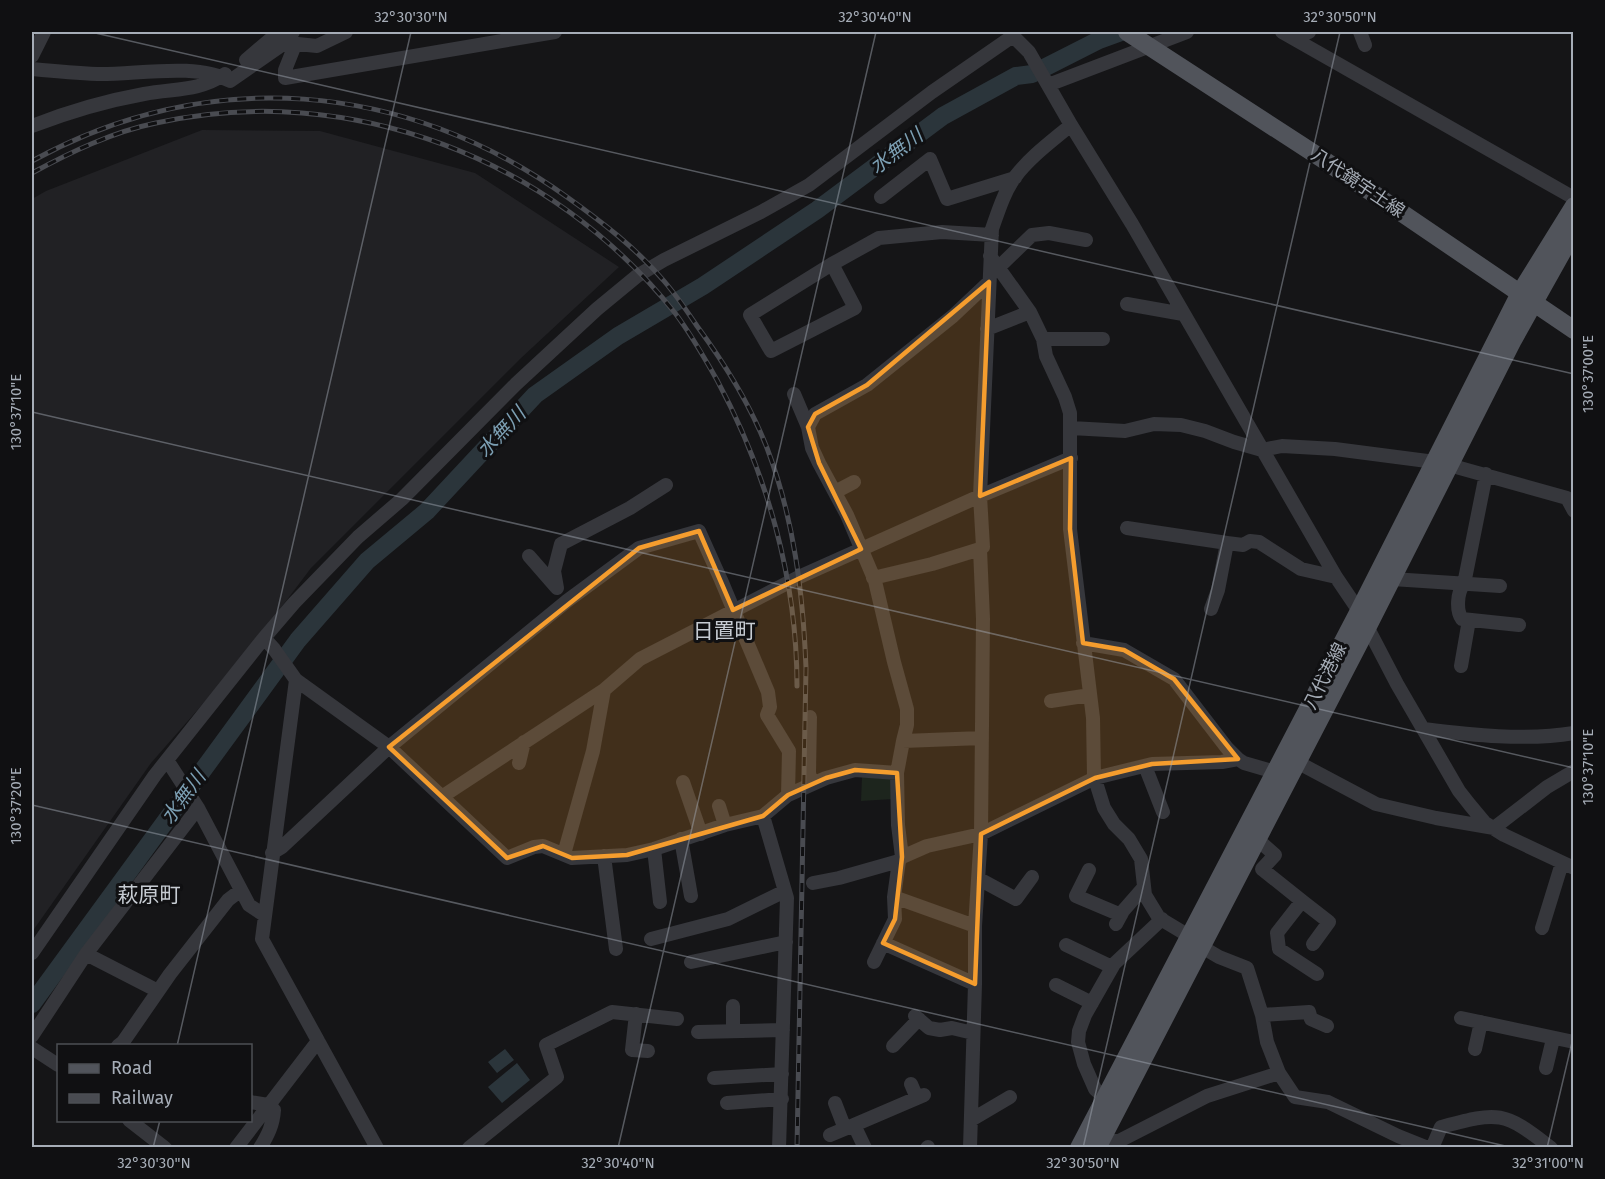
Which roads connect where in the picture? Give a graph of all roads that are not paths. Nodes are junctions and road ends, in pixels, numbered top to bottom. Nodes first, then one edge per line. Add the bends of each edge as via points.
1 (44, 32) edge
2 (346, 32) edge
3 (555, 32) edge
4 (1186, 32) edge
5 (1309, 32) edge
6 (1360, 32) edge
7 (1008, 35) edge
8 (1287, 35) edge
9 (288, 38) edge
10 (1139, 39) edge
11 (1365, 45) dead end
12 (32, 56) edge
13 (32, 69) edge
14 (222, 76) junction
15 (1046, 82) junction
16 (1071, 125) junction
17 (32, 126) edge
18 (1014, 178) junction
19 (881, 197) dead end
20 (1574, 198) edge
21 (1574, 206) edge
22 (1574, 231) edge
23 (992, 235) junction
24 (1086, 240) dead end
25 (994, 262) junction
26 (832, 264) junction
27 (989, 282) junction
28 (1527, 297) junction
29 (1127, 304) dead end
30 (1030, 312) junction
31 (1183, 314) junction
32 (987, 329) junction
33 (1574, 330) edge
34 (1043, 339) junction
35 (1103, 339) dead end
36 (794, 394) dead end
37 (808, 427) junction
38 (1071, 428) junction
39 (1262, 450) junction
40 (1071, 458) junction
41 (1442, 464) junction
42 (1486, 474) junction
43 (854, 482) dead end
44 (666, 485) dead end
45 (835, 492) junction
46 (980, 496) junction
47 (1574, 511) edge
48 (1126, 528) dead end
49 (1227, 543) junction
50 (861, 549) junction
51 (980, 549) junction
52 (530, 556) dead end
53 (873, 578) junction
54 (1336, 578) junction
55 (1392, 579) junction
56 (1464, 584) junction
57 (1500, 586) dead end
58 (556, 588) junction
59 (567, 601) junction
60 (1211, 609) dead end
61 (733, 610) junction
62 (1359, 611) junction
63 (1469, 620) junction
64 (1519, 625) dead end
65 (1367, 628) junction
66 (264, 638) junction
67 (1083, 643) junction
68 (1461, 666) dead end
69 (292, 675) junction
70 (604, 690) junction
71 (1090, 695) junction
72 (1051, 701) dead end
73 (810, 717) dead end
74 (1424, 729) junction
75 (1574, 733) edge
76 (982, 738) junction
77 (903, 741) junction
78 (524, 742) junction
79 (389, 747) junction
80 (1238, 759) junction
81 (167, 760) junction
82 (1297, 762) junction
83 (519, 764) dead end
84 (1145, 766) junction
85 (1574, 771) edge
86 (897, 772) junction
87 (1275, 772) junction
88 (1095, 778) junction
89 (683, 782) dead end
90 (812, 784) junction
91 (788, 795) junction
92 (442, 796) junction
93 (196, 805) junction
94 (719, 806) dead end
95 (1163, 812) dead end
96 (763, 816) junction
97 (725, 825) junction
98 (1494, 828) junction
99 (701, 834) junction
100 (981, 834) junction
101 (681, 839) junction
102 (1257, 839) junction
103 (654, 849) junction
104 (272, 853) junction
105 (564, 854) junction
106 (604, 856) junction
107 (900, 859) junction
108 (1568, 865) edge
109 (1089, 870) dead end
110 (1032, 877) dead end
111 (979, 879) junction
112 (813, 883) dead end
113 (1144, 887) junction
114 (241, 890) junction
115 (785, 891) junction
116 (691, 896) dead end
117 (894, 897) junction
118 (1302, 901) junction
119 (660, 902) dead end
120 (264, 915) junction
121 (1161, 919) junction
122 (975, 926) junction
123 (1542, 928) dead end
124 (651, 939) dead end
125 (786, 942) junction
126 (1196, 942) junction
127 (883, 944) junction
128 (1313, 944) dead end
129 (1066, 945) dead end
130 (616, 949) dead end
131 (32, 953) edge
132 (86, 954) junction
133 (874, 962) dead end
134 (697, 964) dead end
135 (1112, 967) junction
136 (1311, 974) dead end
137 (975, 984) junction
138 (1056, 985) dead end
139 (158, 991) junction
140 (1092, 1003) junction
141 (733, 1006) dead end
142 (636, 1014) junction
143 (1262, 1015) junction
144 (677, 1018) dead end
145 (1461, 1018) dead end
146 (1481, 1022) junction
147 (1327, 1026) dead end
148 (703, 1029) dead end
149 (783, 1030) junction
150 (733, 1031) junction
151 (974, 1033) junction
152 (32, 1036) edge
153 (1553, 1039) junction
154 (318, 1041) junction
155 (1574, 1042) edge
156 (120, 1044) edge
157 (893, 1047) dead end
158 (32, 1048) edge
159 (1475, 1049) dead end
160 (648, 1051) dead end
161 (57, 1064) edge
162 (1546, 1068) dead end
163 (1279, 1073) junction
164 (782, 1074) junction
165 (714, 1077) dead end
166 (910, 1084) dead end
167 (1010, 1097) dead end
168 (1105, 1098) junction
169 (782, 1099) junction
170 (252, 1102) edge
171 (727, 1103) dead end
172 (835, 1103) dead end
173 (268, 1105) junction
174 (971, 1120) junction
175 (132, 1122) edge
176 (849, 1127) junction
177 (830, 1136) dead end
178 (1111, 1143) edge
179 (165, 1148) edge
180 (236, 1148) edge
181 (260, 1148) edge
182 (377, 1148) edge
183 (469, 1148) edge
184 (779, 1148) edge
185 (865, 1148) edge
186 (970, 1148) edge
187 (1079, 1148) edge
188 (1428, 1148) edge
189 (1432, 1148) edge
190 (1551, 1148) edge

1 - 12 street
2 - 9 street via 317,46
3 - 9 street via 285,78
4 - 10 street
5 - 8 street
6 - 11 street
7 - 15 street via 1029,52
7 - 66 street via 809,186 664,260 622,288 358,537
8 - 20 street
9 - 14 street via 230,81
10 - 15 street
10 - 28 main road, 八代鏡宇土線
13 - 14 street via 98,74 199,72
14 - 17 street via 202,86 145,94 69,112
15 - 16 street
16 - 18 street
16 - 31 street
18 - 19 street via 947,199 933,156
18 - 23 street
21 - 28 main road, 八代港線
22 - 28 main road, 八代港線
23 - 25 street
23 - 26 street via 942,231 879,238
24 - 25 street via 1049,232 1032,235
25 - 27 street
25 - 30 street
26 - 26 street via 750,315 771,351 855,308
27 - 32 street
27 - 37 street via 867,385 815,414
28 - 33 main road, 八代鏡宇土線
28 - 41 main road, 八代港線
29 - 31 street
30 - 32 street
30 - 34 street
31 - 39 street
32 - 46 street
34 - 35 street
34 - 38 street via 1046,356 1065,397
36 - 37 street
37 - 45 street via 812,448
38 - 39 street via 1125,431 1154,424 1181,425
38 - 40 street
39 - 41 street via 1282,446 1335,449
39 - 54 street
40 - 46 street
40 - 67 street via 1070,529
41 - 42 street
41 - 55 main road, 八代港線
41 - 62 main road, 八代港線
42 - 47 street via 1567,498
42 - 56 street
43 - 45 street
44 - 58 street via 561,544 554,572
45 - 50 street
46 - 50 street
46 - 51 street
48 - 49 street
49 - 54 street via 1259,542 1301,569
49 - 60 street
50 - 53 street
50 - 61 street
51 - 53 street
51 - 76 street
52 - 58 street
53 - 77 street via 907,709
54 - 62 street
55 - 56 street
55 - 65 main road, 八代港線
56 - 57 street
56 - 63 street via 1460,588 1458,614 1462,620
58 - 59 street
59 - 61 street via 639,548 699,531
59 - 79 street
61 - 70 street via 640,659
61 - 91 street via 768,692 767,714 789,751
62 - 65 street
62 - 87 main road, 八代港線
63 - 64 street
63 - 68 street
65 - 74 street
65 - 82 main road, 八代港線
66 - 69 street
66 - 81 street
67 - 71 street
67 - 80 street via 1124,650 1174,679
69 - 79 street
69 - 104 street
70 - 78 street
70 - 105 street via 593,751
71 - 72 street
71 - 88 street
73 - 90 street
74 - 75 street via 1475,735
74 - 98 street via 1459,791 1485,823
76 - 77 street
76 - 100 street
77 - 86 street
78 - 83 street
78 - 92 street
79 - 92 street
79 - 104 street via 282,848
80 - 84 street
80 - 87 street
81 - 93 street
81 - 131 street
82 - 98 street via 1376,804
82 - 102 main road, 八代港線
84 - 88 street
84 - 95 street
85 - 98 street
86 - 90 street via 855,770
86 - 107 street
87 - 126 main road, 八代港線
88 - 100 street
88 - 113 street via 1104,807 1141,859
89 - 99 street
90 - 91 street
91 - 96 street
92 - 105 street via 507,858 543,846
93 - 114 street
93 - 132 street
94 - 97 street
96 - 97 street
96 - 115 street
97 - 99 street
98 - 108 street
99 - 101 street
100 - 107 street via 927,846
100 - 111 street
101 - 103 street
101 - 116 street
102 - 118 street via 1275,855 1262,869
102 - 126 main road, 八代港線
103 - 106 street
103 - 119 street
104 - 120 street
105 - 106 street via 572,858
106 - 130 street
107 - 112 street
107 - 117 street
108 - 123 street
109 - 113 street via 1073,901 1119,920
110 - 111 street via 1016,899
111 - 122 street
113 - 121 street
114 - 120 street via 249,904
114 - 139 street via 228,900
115 - 124 street via 728,919
115 - 125 street
117 - 122 street
117 - 127 street via 895,919
118 - 128 street via 1329,922
118 - 136 street via 1277,933 1280,949
120 - 154 street via 262,939
121 - 126 street
121 - 135 street
122 - 137 street
125 - 134 street
125 - 149 street
126 - 143 street via 1247,968
126 - 168 main road, 八代港線
126 - 178 main road, 八代港線
127 - 133 street
127 - 137 street
129 - 135 street
132 - 139 street
132 - 152 street
135 - 140 street
137 - 151 street
138 - 140 street
139 - 156 street
140 - 168 street via 1078,1042 1095,1089
141 - 150 street
142 - 144 street
142 - 160 street via 632,1050
142 - 183 street via 612,1012 546,1045 557,1077
143 - 147 street via 1308,1012 1311,1019
143 - 163 street
145 - 146 street
146 - 153 street via 1501,1031
146 - 159 street
148 - 150 street
149 - 150 street
149 - 164 street
151 - 157 street via 928,1028 917,1018
151 - 174 street
153 - 155 street
153 - 162 street
154 - 173 street
154 - 182 street
158 - 161 street
163 - 178 street via 1207,1096
163 - 188 street via 1296,1097 1328,1102
164 - 165 street via 750,1072
164 - 169 street
166 - 176 street via 920,1097
167 - 174 street
168 - 187 main road, 八代港線
169 - 171 street
169 - 184 street
170 - 173 street
172 - 176 street
173 - 180 street
173 - 181 street via 274,1110 273,1122
174 - 186 street
175 - 179 street
176 - 177 street
176 - 185 street
189 - 190 street via 1441,1127 1491,1116 1510,1119

